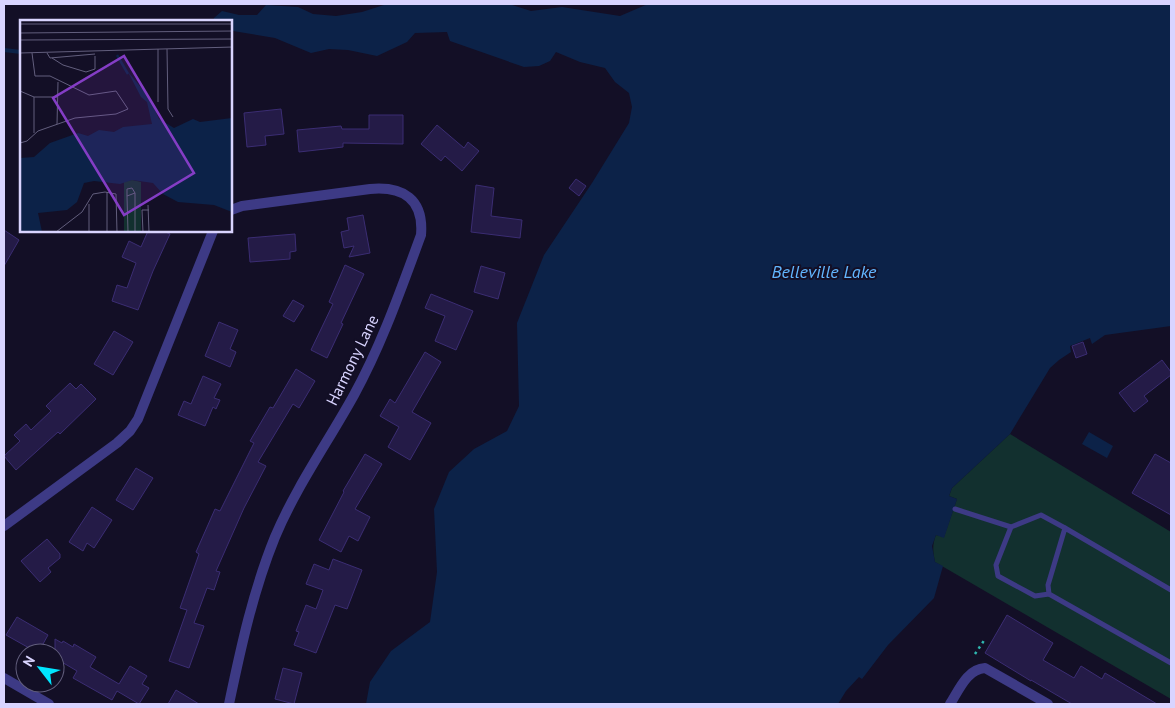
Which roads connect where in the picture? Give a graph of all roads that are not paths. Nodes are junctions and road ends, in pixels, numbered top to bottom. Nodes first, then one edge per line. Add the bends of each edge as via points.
1 (232, 210) edge
2 (213, 232) edge
3 (954, 509) dead end
4 (4, 526) edge
5 (1011, 527) junction
6 (1065, 528) junction
7 (1171, 590) edge
8 (1050, 594) junction
9 (1171, 663) edge
10 (4, 678) edge
11 (49, 704) edge
12 (229, 704) edge
13 (950, 704) edge
14 (1048, 704) edge

1 - 12 street, Harmony Lane via 388,188 402,192 411,200 422,223 421,235 373,359 276,536 252,602
2 - 4 street via 138,420 117,443
3 - 5 lane
5 - 6 lane via 1041,515
5 - 8 lane via 996,565 998,576 1035,596
6 - 7 lane
6 - 8 lane via 1048,585
8 - 9 lane
10 - 11 street
13 - 14 street via 970,674 975,669 984,668

